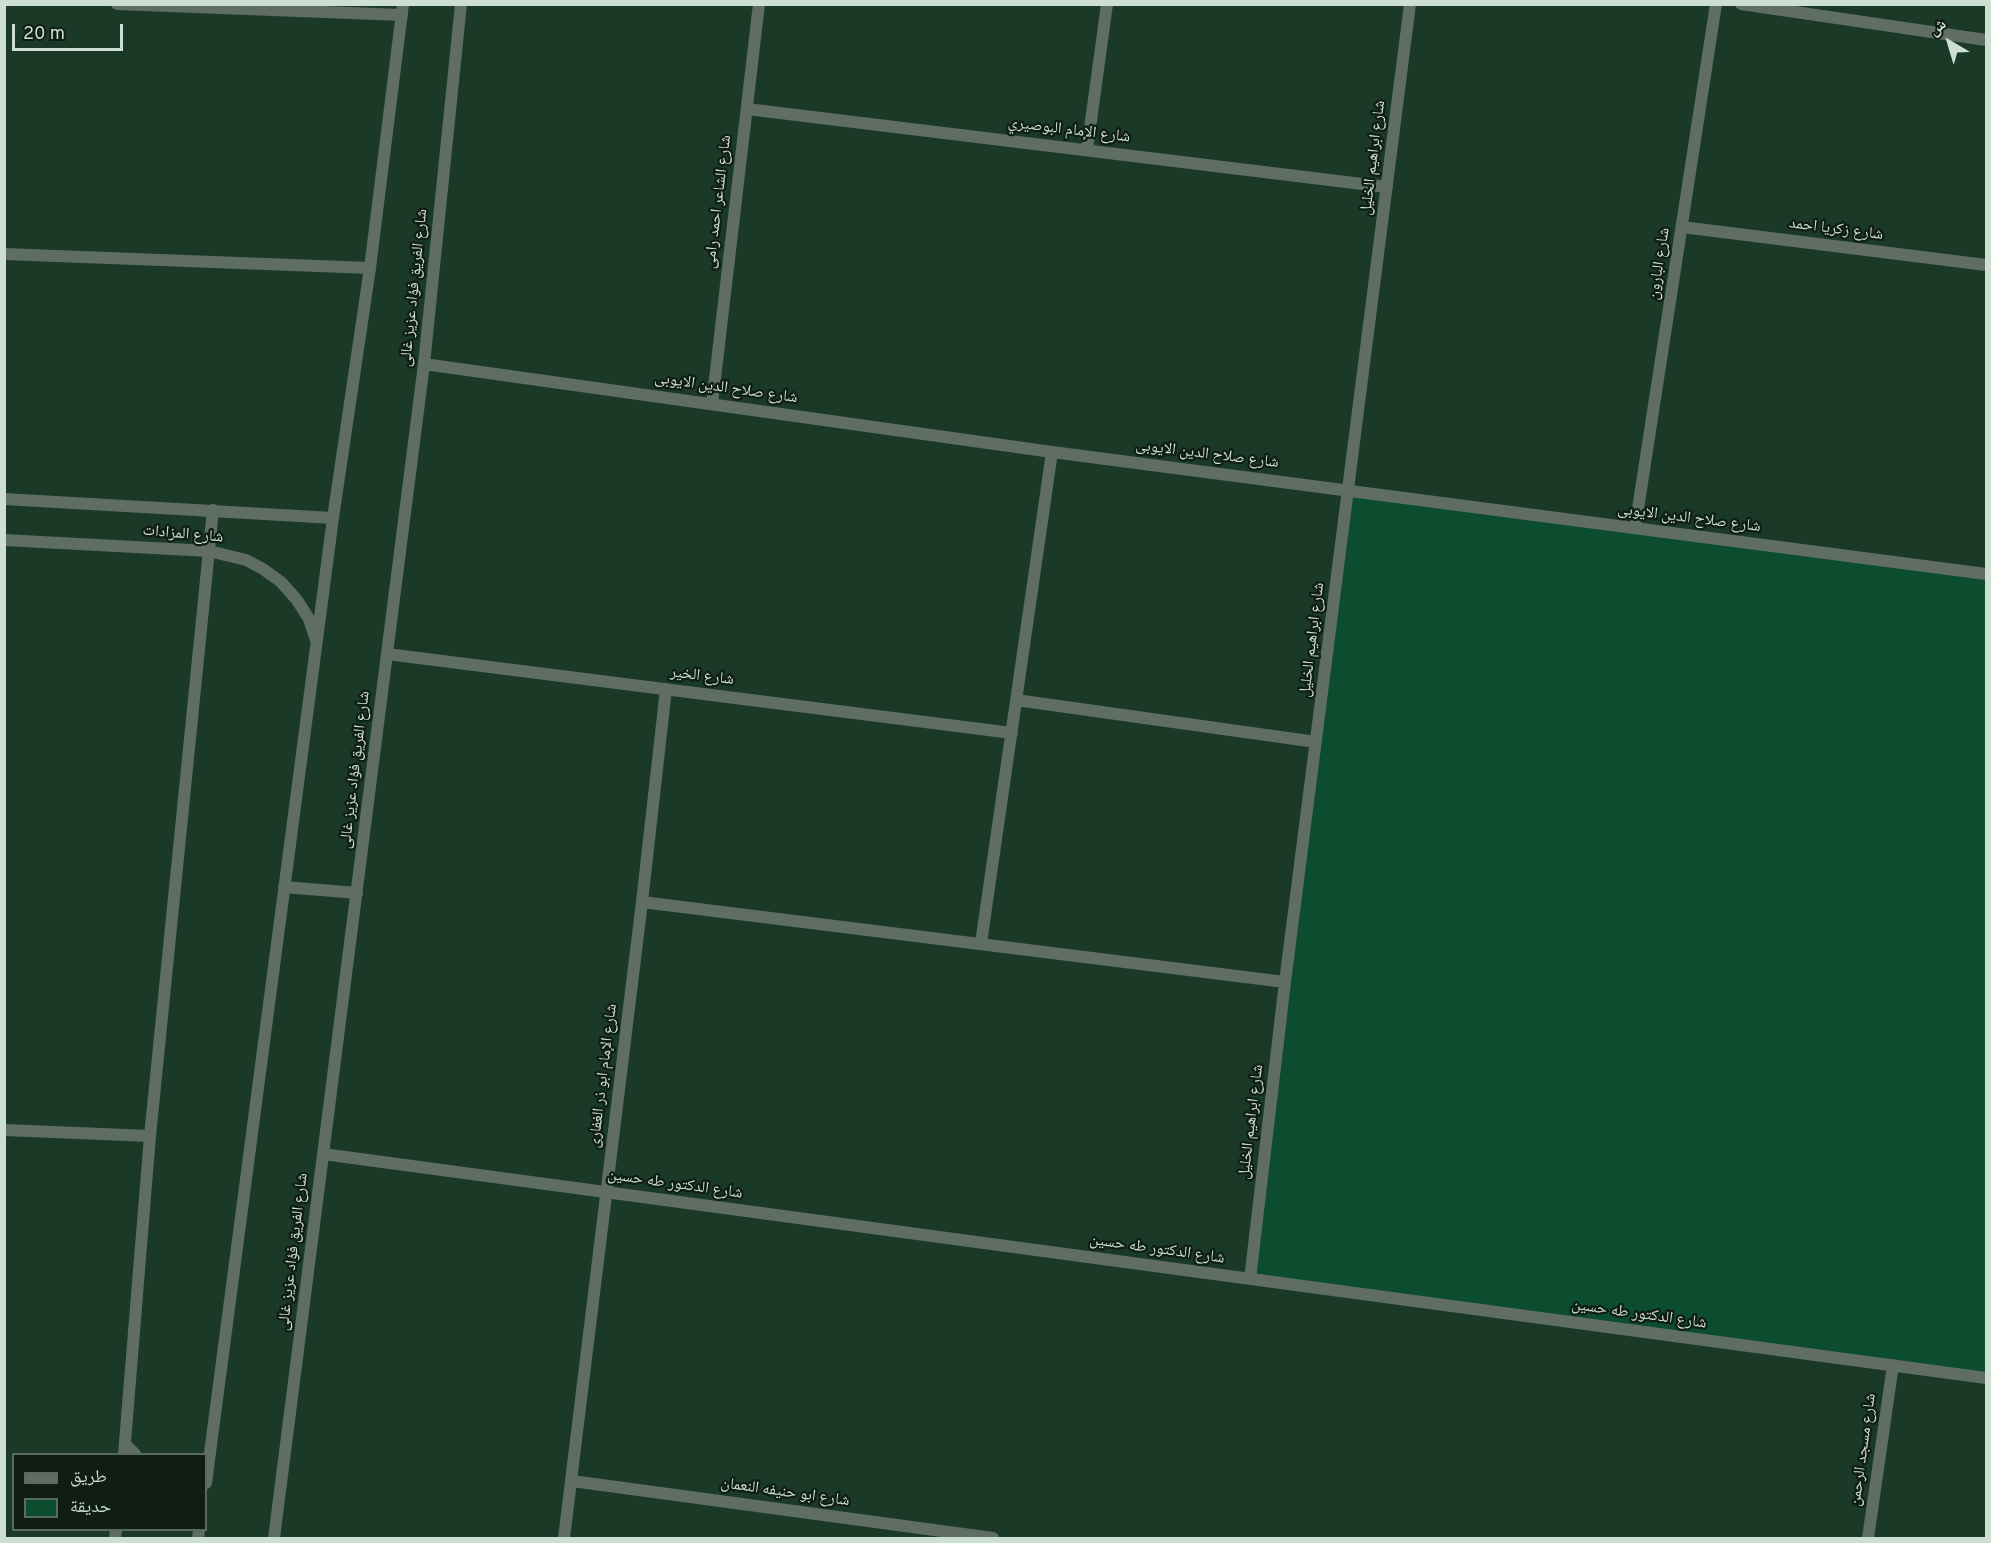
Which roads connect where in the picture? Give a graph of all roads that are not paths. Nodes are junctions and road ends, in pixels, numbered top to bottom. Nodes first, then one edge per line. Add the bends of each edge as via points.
1 (117, 4) edge
2 (461, 4) edge
3 (759, 4) edge
4 (1107, 4) edge
5 (1410, 4) edge
6 (1716, 4) edge
7 (1740, 4) edge
8 (403, 10) edge
9 (1986, 40) edge
10 (747, 109) junction
11 (1087, 150) junction
12 (1387, 187) junction
13 (1682, 227) junction
14 (4, 254) edge
15 (1986, 265) edge
16 (370, 268) junction
17 (424, 364) junction
18 (712, 404) junction
19 (1052, 452) junction
20 (1348, 490) junction
21 (4, 499) edge
22 (213, 510) junction
23 (333, 518) junction
24 (1635, 528) junction
25 (4, 540) edge
26 (209, 551) junction
27 (1986, 574) edge
28 (317, 641) junction
29 (387, 654) junction
30 (666, 689) junction
31 (1016, 700) junction
32 (1012, 733) junction
33 (1316, 742) junction
34 (285, 887) junction
35 (357, 893) junction
36 (642, 902) junction
37 (981, 943) junction
38 (1285, 982) junction
39 (4, 1130) edge
40 (150, 1136) junction
41 (323, 1154) junction
42 (607, 1193) junction
43 (1250, 1279) junction
44 (1893, 1365) junction
45 (1986, 1378) edge
46 (125, 1449) edge
47 (207, 1476) edge
48 (572, 1481) junction
49 (274, 1539) edge
50 (564, 1539) edge
51 (993, 1539) edge
52 (1869, 1539) edge

1 - 8 street
2 - 17 street, شارع الفريق فؤاد عزيز غالى
3 - 10 street, شارع الشاعر احمد رامى
4 - 11 street
5 - 12 street, شارع ابراهيم الخليل
6 - 13 street, شارع البارون
7 - 9 street
8 - 16 street
10 - 11 street, شارع الإمام البوصيري
10 - 18 street, شارع الشاعر احمد رامى
11 - 12 street, شارع الإمام البوصيري
12 - 20 street, شارع ابراهيم الخليل
13 - 15 street, شارع زكريا احمد
13 - 24 street, شارع البارون
14 - 16 street
16 - 23 street
17 - 18 street, شارع صلاح الدين الايوبى
17 - 29 street, شارع الفريق فؤاد عزيز غالى
18 - 19 street, شارع صلاح الدين الايوبى
19 - 20 street, شارع صلاح الدين الايوبى
19 - 31 street
20 - 24 street, شارع صلاح الدين الايوبى
20 - 33 street, شارع ابراهيم الخليل
21 - 22 street, شارع المزادات
22 - 23 street, شارع المزادات
22 - 26 street
23 - 28 street
24 - 27 street, شارع صلاح الدين الايوبى
25 - 26 street, شارع المزادات
26 - 28 street, شارع المزادات via 246,560 281,582 297,600
26 - 40 street
28 - 34 street
29 - 30 street, شارع الخير
29 - 35 street, شارع الفريق فؤاد عزيز غالى
30 - 32 street, شارع الخير
30 - 36 street, شارع الإمام ابو ذر الغفارى
31 - 32 street
31 - 33 street
32 - 37 street
33 - 38 street, شارع ابراهيم الخليل
34 - 35 street
34 - 47 street
35 - 41 street, شارع الفريق فؤاد عزيز غالى
36 - 37 street
36 - 42 street, شارع الإمام ابو ذر الغفارى
37 - 38 street
38 - 43 street, شارع ابراهيم الخليل
39 - 40 street
40 - 46 street
41 - 42 street, شارع الدكتور طه حسين
41 - 49 street, شارع الفريق فؤاد عزيز غالى
42 - 43 street, شارع الدكتور طه حسين
42 - 48 street, شارع الإمام ابو ذر الغفارى
43 - 44 street, شارع الدكتور طه حسين
44 - 45 street, شارع الدكتور طه حسين
44 - 52 street, شارع مسجد الرحمن
48 - 50 street, شارع الإمام ابو ذر الغفارى
48 - 51 street, شارع ابو حنيفه النعمان

